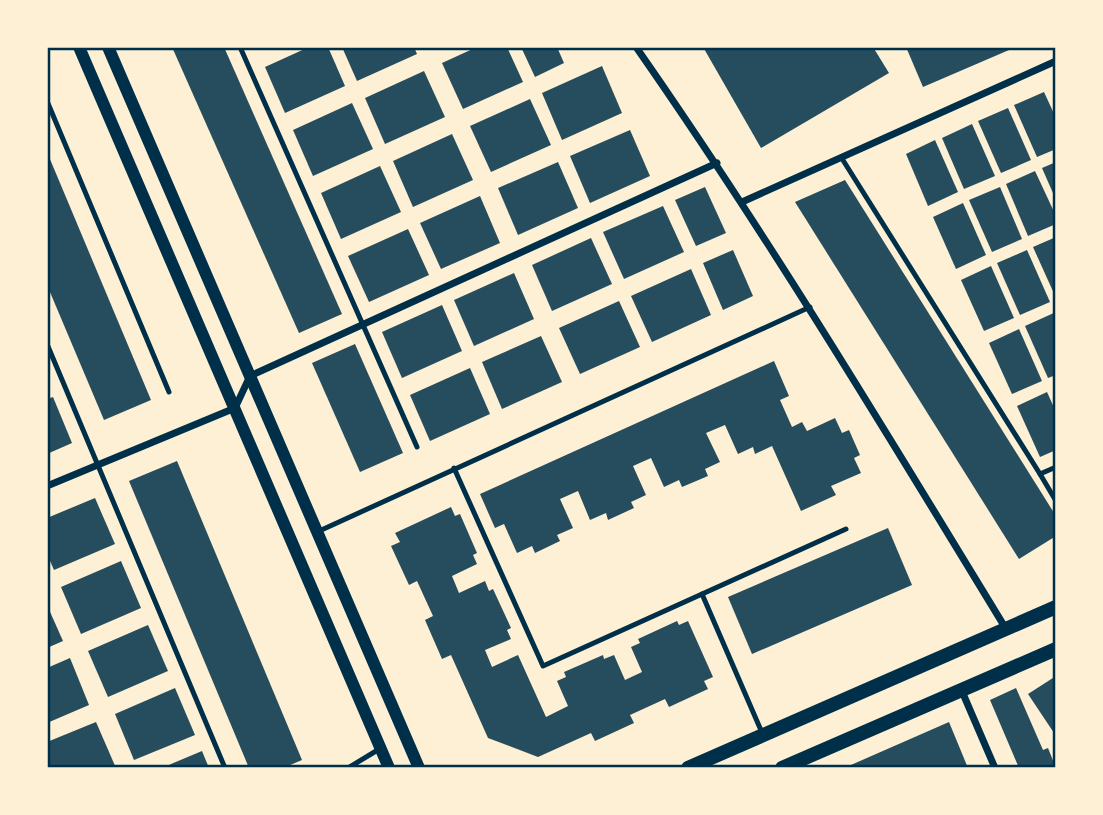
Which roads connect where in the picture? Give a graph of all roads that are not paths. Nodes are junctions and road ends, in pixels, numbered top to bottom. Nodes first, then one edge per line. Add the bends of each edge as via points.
1 (79, 47) edge
2 (108, 47) edge
3 (240, 47) edge
4 (636, 47) edge
5 (1056, 61) edge
6 (47, 101) edge
7 (841, 157) junction
8 (717, 163) junction
9 (742, 202) junction
10 (810, 307) junction
11 (362, 323) junction
12 (47, 344) edge
13 (250, 376) junction
14 (169, 392) dead end
15 (235, 408) junction
16 (417, 447) dead end
17 (98, 465) junction
18 (1056, 467) edge
19 (454, 468) junction
20 (1040, 474) junction
21 (47, 486) edge
22 (1056, 502) edge
23 (846, 528) dead end
24 (317, 532) junction
25 (702, 594) junction
26 (1056, 607) edge
27 (1006, 629) junction
28 (1056, 649) edge
29 (961, 689) junction
30 (763, 735) junction
31 (381, 748) junction
32 (225, 768) edge
33 (348, 768) edge
34 (389, 768) edge
35 (419, 768) edge
36 (688, 768) edge
37 (782, 768) edge
38 (995, 768) edge

1 - 15 street
2 - 13 street
3 - 11 lane
4 - 8 street
5 - 7 street
6 - 14 lane
7 - 9 street
7 - 20 lane
8 - 9 street
8 - 11 street
9 - 10 street
10 - 19 lane
10 - 27 street
11 - 13 street
11 - 16 lane
12 - 17 lane
13 - 15 street
13 - 24 street
15 - 17 street
15 - 31 street
17 - 21 street
17 - 32 lane
18 - 20 lane
19 - 24 lane
19 - 25 lane via 543,666
20 - 22 lane
23 - 25 lane
24 - 35 street
25 - 30 lane
26 - 27 main road
27 - 30 main road
28 - 29 main road
29 - 37 main road
29 - 38 street
30 - 36 main road
31 - 33 lane
31 - 34 street

